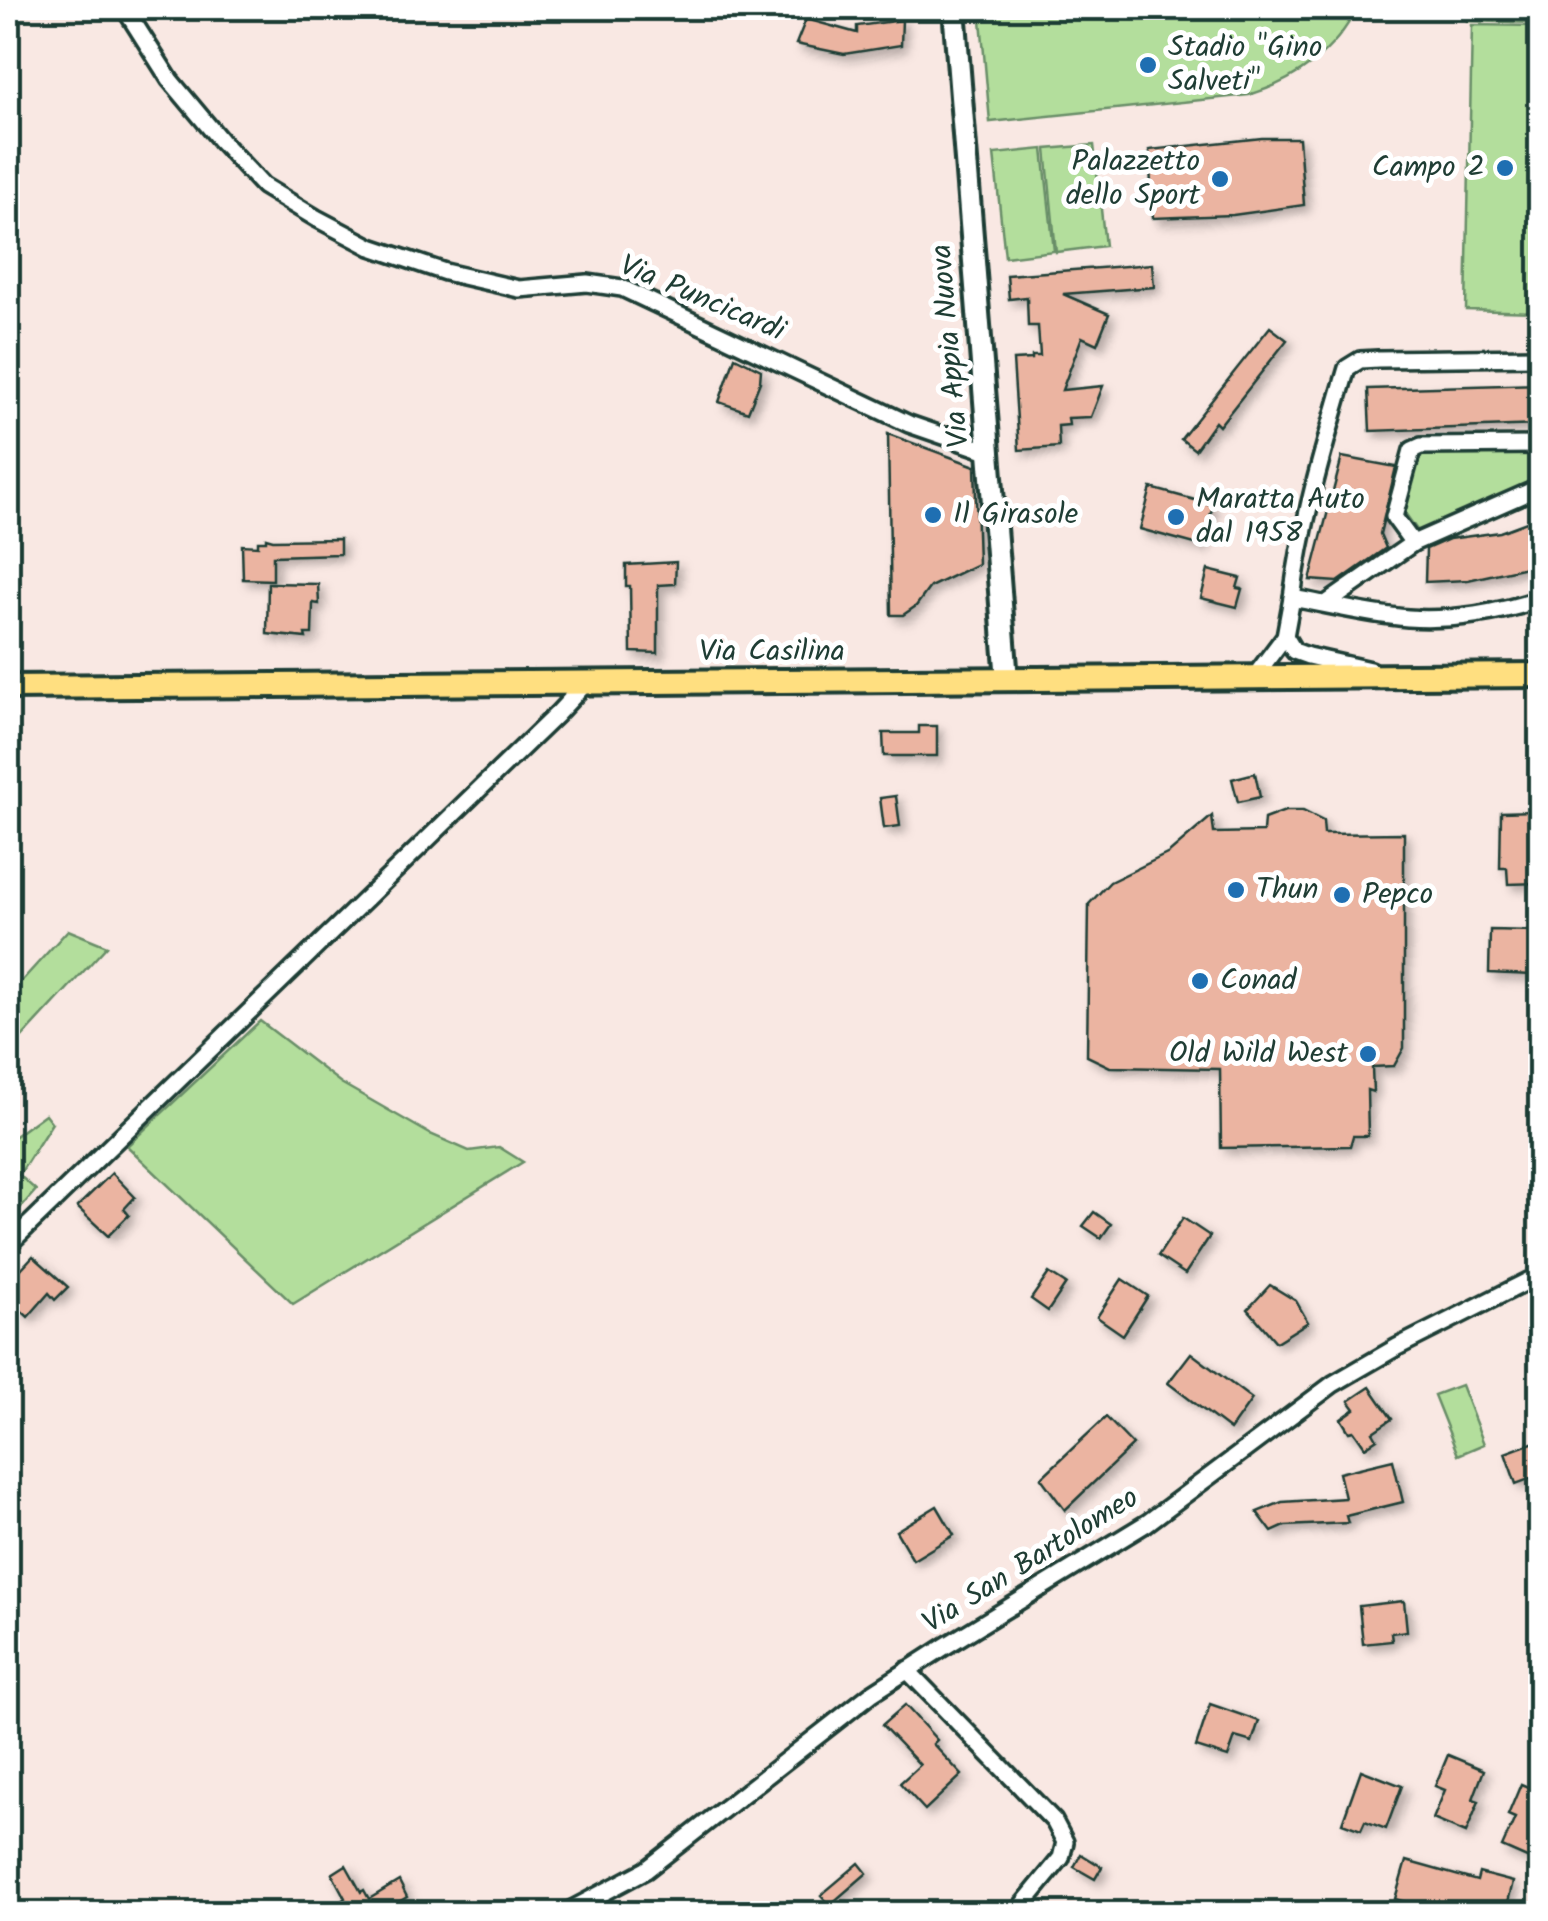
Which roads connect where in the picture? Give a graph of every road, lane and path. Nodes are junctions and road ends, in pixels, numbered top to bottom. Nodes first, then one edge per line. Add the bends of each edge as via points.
1 (126, 8) edge
2 (954, 8) edge
3 (1540, 357) edge
4 (1540, 445) edge
5 (990, 452) junction
6 (1540, 487) edge
7 (1413, 543) junction
8 (1292, 598) junction
9 (1540, 599) edge
10 (1326, 604) junction
11 (1285, 636) junction
12 (1540, 674) edge
13 (1396, 675) junction
14 (1255, 676) junction
15 (1006, 680) junction
16 (586, 683) junction
17 (8, 687) edge
18 (8, 1245) edge
19 (1540, 1274) edge
20 (907, 1670) junction
21 (563, 1914) edge
22 (1015, 1914) edge

1 - 5 street, Via Puncicardi via 170,80 263,186 371,247 519,289 587,282 622,288 909,424
2 - 5 street, Via Appia Nuova
3 - 8 street via 1360,360 1347,368
4 - 7 street via 1412,450 1394,518
5 - 15 street, Via Appia Nuova
6 - 7 street
7 - 10 street
8 - 10 street
8 - 11 street
9 - 10 street via 1451,617 1409,618
11 - 13 street via 1294,651 1308,656
11 - 14 street
12 - 13 main road, Via Casilina
13 - 14 main road, Via Casilina
14 - 15 main road, Via Casilina
15 - 16 main road, Via Casilina
16 - 17 main road, Via Casilina
16 - 18 street
19 - 20 street, Via San Bartolomeo via 1333,1384 1147,1524
20 - 21 street, Via San Bartolomeo via 646,1870
20 - 22 street via 1054,1821 1066,1842 1061,1858

